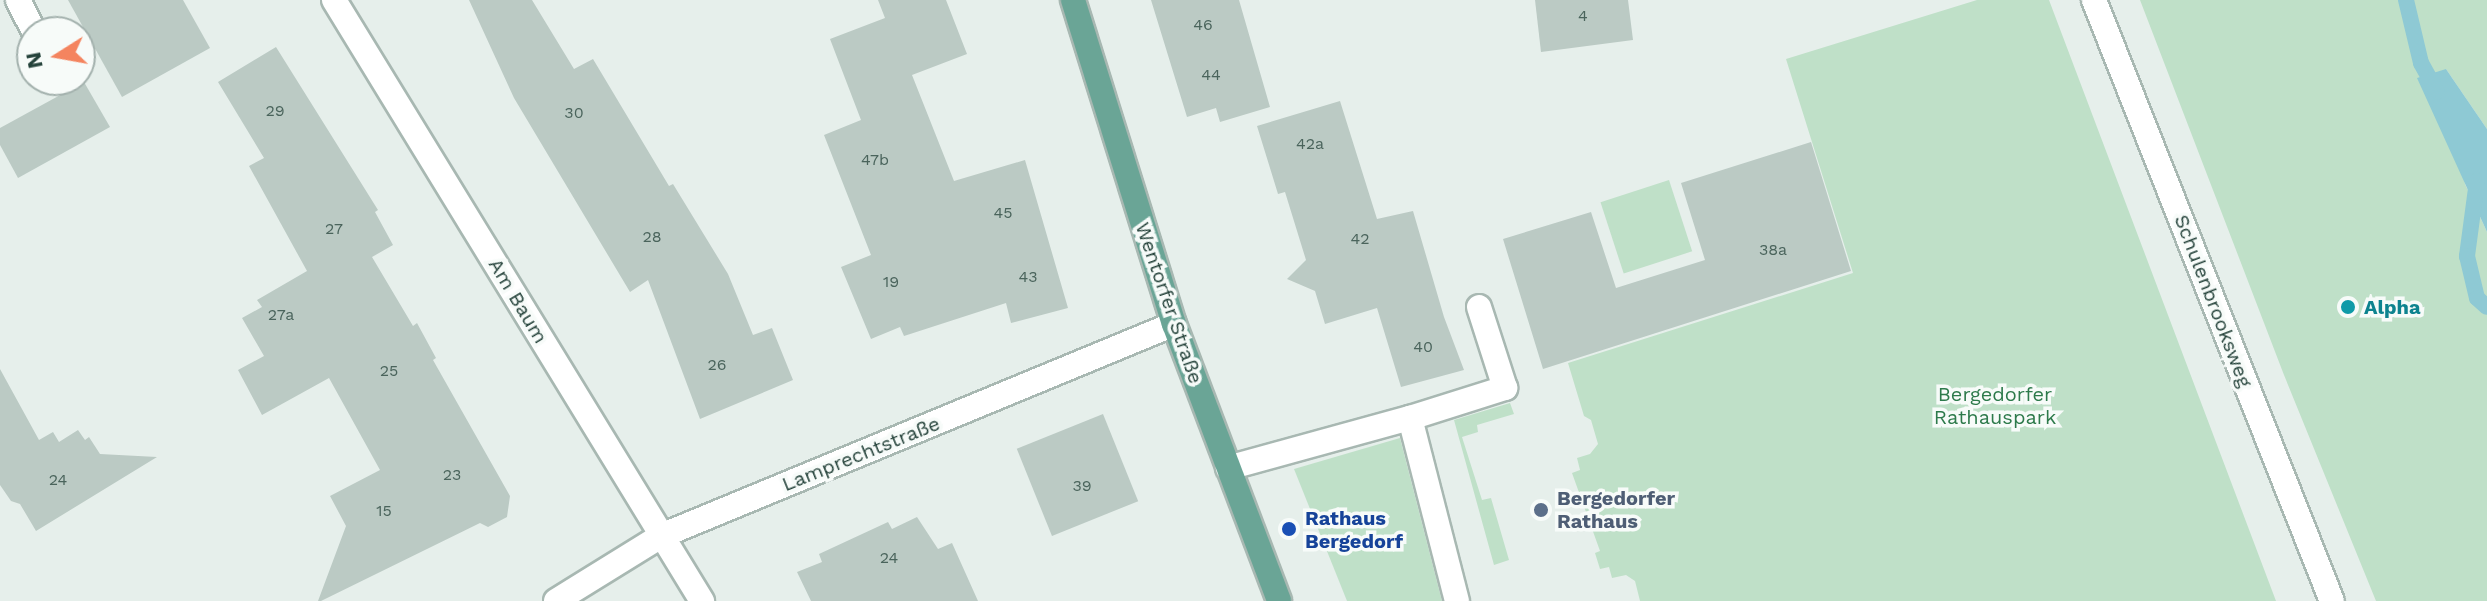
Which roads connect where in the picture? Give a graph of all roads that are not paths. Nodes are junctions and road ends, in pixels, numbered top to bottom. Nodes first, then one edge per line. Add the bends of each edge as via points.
1 (334, 0) edge
2 (1073, 0) edge
3 (2094, 0) edge
4 (1479, 307) dead end
5 (1174, 324) junction
6 (1410, 418) junction
7 (1228, 468) junction
8 (661, 536) junction
9 (556, 601) edge
10 (702, 601) edge
11 (1279, 601) edge
12 (1457, 601) edge
13 (2332, 601) edge

1 - 8 street, Am Baum
2 - 5 main road, Wentorfer Straße
3 - 13 street, Schulenbrooksweg
4 - 6 street via 1505,388
5 - 7 main road, Wentorfer Straße
5 - 8 street, Lamprechtstraße
6 - 7 street
6 - 12 street
7 - 11 main road, Wentorfer Straße
8 - 9 street, Lamprechtstraße
8 - 10 street, Am Baum

